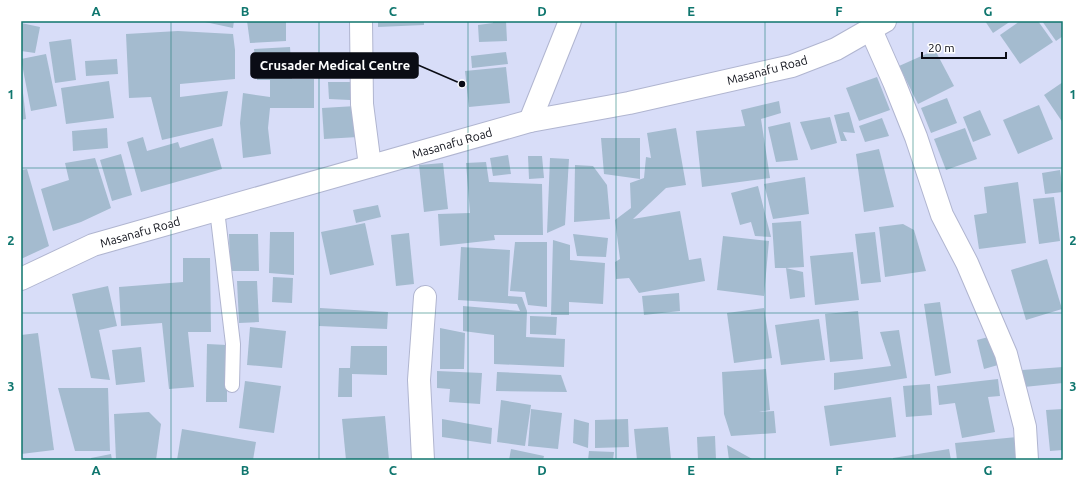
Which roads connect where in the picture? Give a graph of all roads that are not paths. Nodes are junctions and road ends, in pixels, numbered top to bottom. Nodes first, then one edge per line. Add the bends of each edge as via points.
1 (362, 21) edge
2 (570, 21) edge
3 (878, 25) edge
4 (530, 121) junction
5 (370, 166) junction
6 (217, 210) junction
7 (21, 279) edge
8 (425, 296) dead end
9 (232, 385) dead end
10 (423, 460) edge
11 (1027, 460) edge

1 - 5 street via 362,104
2 - 4 street
3 - 4 street, Masanafu Road via 836,49 792,66 629,103
3 - 11 street via 894,82 916,136 942,215 967,263 1006,354 1025,428
4 - 5 street, Masanafu Road
5 - 6 street, Masanafu Road
6 - 7 street, Masanafu Road via 93,245
6 - 9 lane via 232,344
8 - 10 street via 419,380

